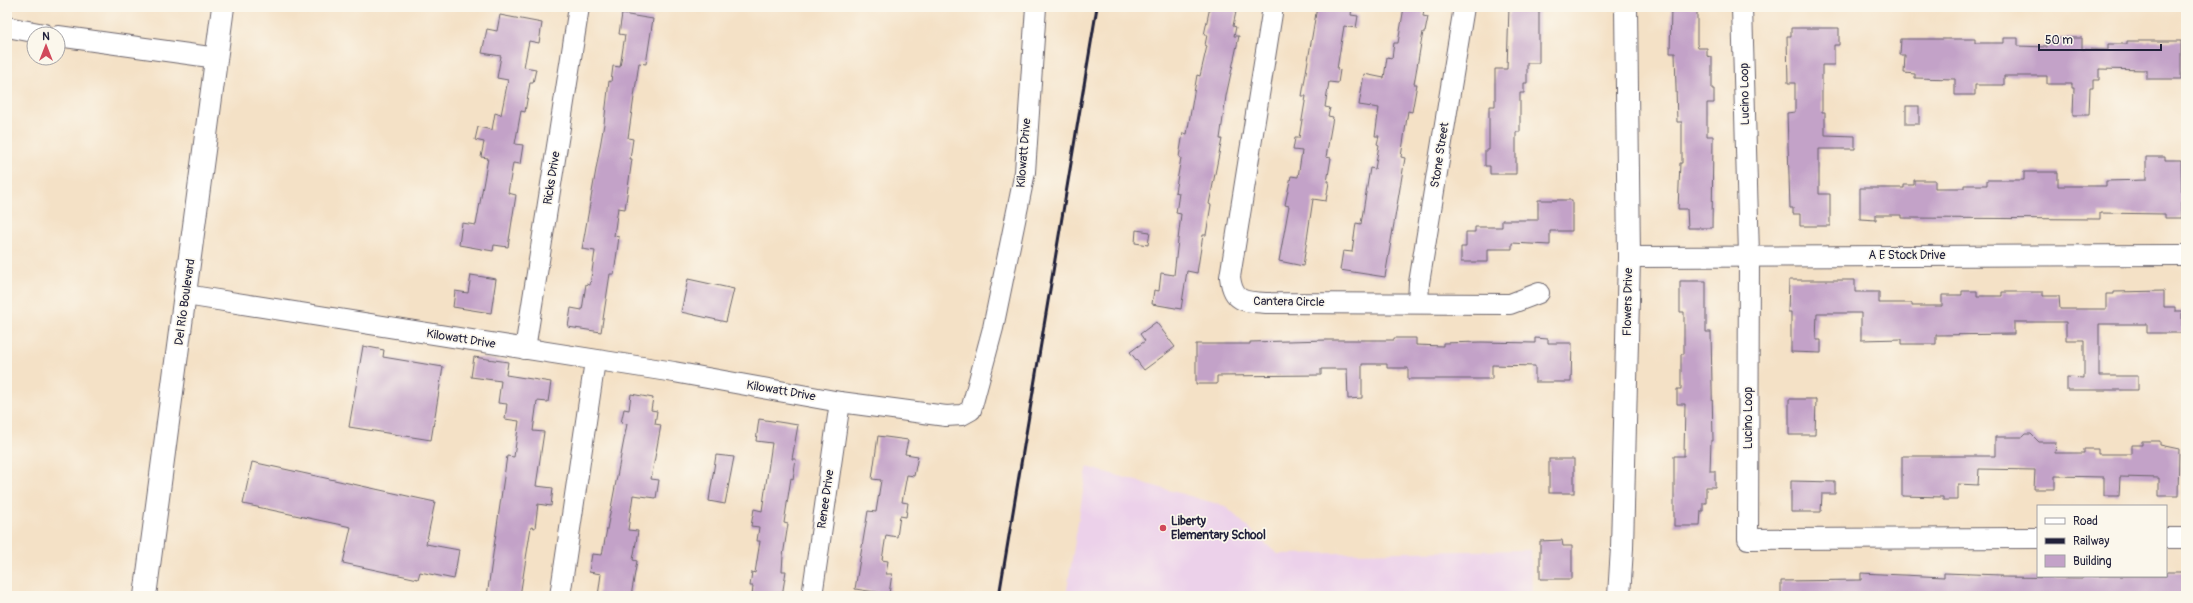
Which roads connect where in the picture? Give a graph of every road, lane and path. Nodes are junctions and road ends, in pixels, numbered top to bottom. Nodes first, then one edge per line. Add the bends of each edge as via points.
1 (223, 7) edge
2 (579, 7) edge
3 (1036, 7) edge
4 (1273, 7) edge
5 (1464, 7) edge
6 (1626, 7) edge
7 (1742, 7) edge
8 (7, 27) edge
9 (26, 31) edge
10 (66, 37) edge
11 (217, 58) junction
12 (1749, 255) junction
13 (2186, 255) edge
14 (1629, 257) junction
15 (1539, 293) dead end
16 (186, 295) junction
17 (1418, 303) junction
18 (524, 349) junction
19 (595, 361) junction
20 (840, 402) junction
21 (2037, 538) edge
22 (2167, 538) edge
23 (2186, 538) edge
24 (145, 596) edge
25 (560, 596) edge
26 (812, 596) edge
27 (1618, 596) edge

1 - 11 main road, Del Río Boulevard
2 - 18 street, Ricks Drive
3 - 20 street, Kilowatt Drive via 1025,172 993,328 971,410 962,415 946,416
4 - 17 street, Cantera Circle via 1230,277 1232,289 1238,298 1250,302
5 - 17 street, Stone Street via 1419,283
6 - 14 main road, Flowers Drive
7 - 12 street, Lucino Loop
8 - 9 street
10 - 11 street
11 - 16 main road, Del Río Boulevard
12 - 13 street, A E Stock Drive
12 - 14 street, A E Stock Drive
12 - 21 street, Lucino Loop via 1748,539
14 - 27 main road, Flowers Drive via 1623,540
15 - 17 street, Cantera Circle via 1510,304
16 - 18 street, Kilowatt Drive
16 - 24 main road, Del Río Boulevard
18 - 19 street, Kilowatt Drive
19 - 20 street, Kilowatt Drive
19 - 25 street
20 - 26 street, Renee Drive
22 - 23 street

